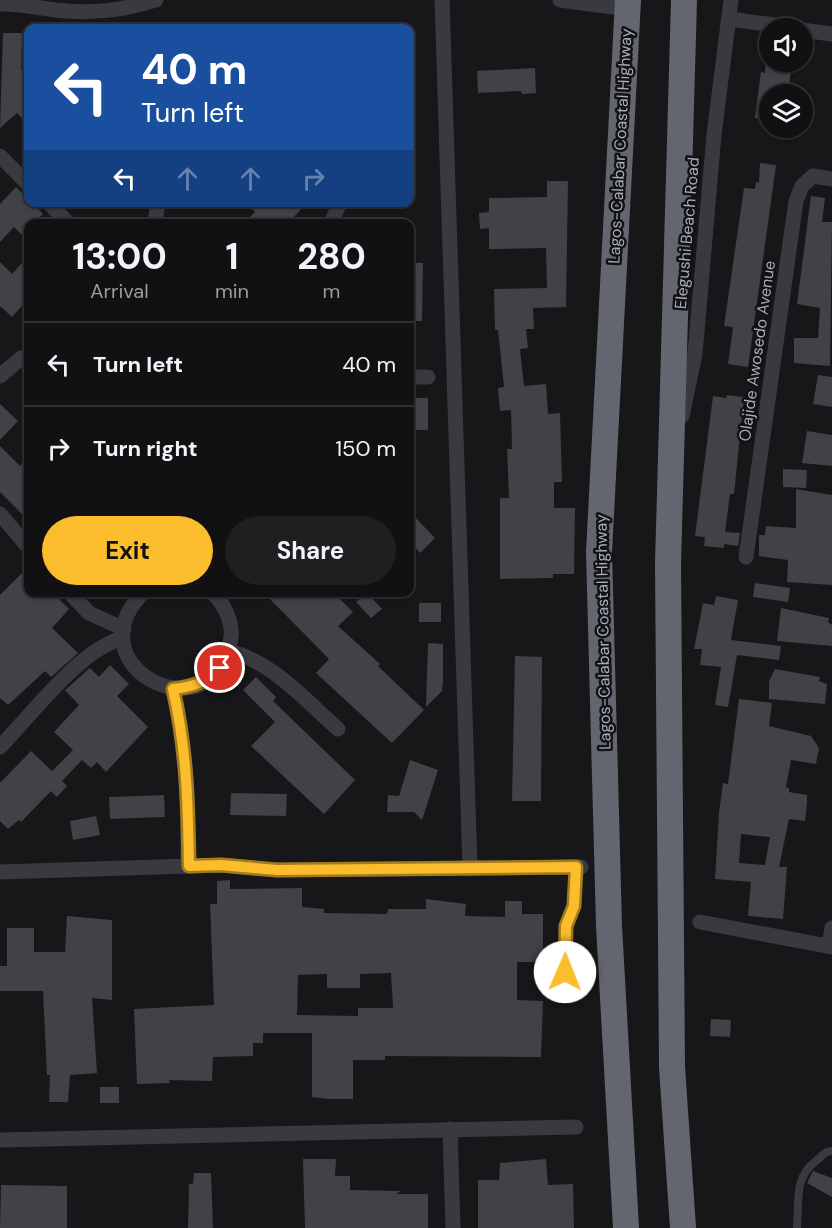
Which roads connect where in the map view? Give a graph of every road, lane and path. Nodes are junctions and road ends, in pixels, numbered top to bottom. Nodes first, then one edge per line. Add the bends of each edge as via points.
1 (156, 0) edge
2 (442, 0) edge
3 (560, 0) edge
4 (579, 0) edge
5 (684, 0) edge
6 (731, 0) edge
7 (0, 4) edge
8 (628, 4) edge
9 (730, 19) junction
10 (759, 23) edge
11 (813, 31) edge
12 (832, 34) edge
13 (0, 156) edge
14 (832, 179) edge
15 (24, 180) edge
16 (53, 207) edge
17 (64, 219) edge
18 (24, 360) edge
19 (0, 376) edge
20 (414, 377) edge
21 (428, 378) dead end
22 (670, 468) junction
23 (0, 514) edge
24 (24, 542) edge
25 (746, 557) dead end
26 (74, 597) edge
27 (139, 597) edge
28 (215, 597) edge
29 (124, 633) junction
30 (229, 651) junction
31 (173, 689) junction
32 (338, 729) dead end
33 (0, 747) edge
34 (189, 866) junction
35 (579, 867) joint
36 (470, 869) junction
37 (0, 872) edge
38 (700, 922) dead end
39 (832, 928) edge
40 (831, 946) edge
41 (565, 972) dead end
42 (576, 1126) dead end
43 (450, 1129) junction
44 (0, 1140) edge
45 (832, 1150) edge
46 (453, 1228) edge
47 (626, 1228) edge
48 (682, 1228) edge
49 (797, 1228) edge

1 - 7 street via 89,12
2 - 36 street
3 - 4 street
4 - 8 street
5 - 22 highway
6 - 9 street, Elegushi Beach Road
8 - 47 highway, Lagos-Calabar Coastal Highway via 599,552 609,926
9 - 10 street
9 - 22 street, Elegushi Beach Road via 714,135 695,354
11 - 12 street
13 - 15 street
14 - 25 street, Olajide Awosedo Avenue via 813,176 802,186 796,201
16 - 17 street
18 - 19 street via 21,358
20 - 21 street
22 - 48 highway via 672,1067
23 - 24 street
26 - 29 street via 89,613
27 - 29 street via 125,620
28 - 30 street via 227,614 231,632
29 - 31 street via 128,656 139,674
29 - 33 street via 89,654
30 - 31 street via 208,679 192,687
30 - 32 street via 270,669
31 - 34 street via 184,736
34 - 36 street via 277,870
34 - 37 street
35 - 36 street
35 - 41 lane via 574,906 566,926
38 - 40 street
39 - 40 street
42 - 43 street
43 - 44 street
43 - 46 street
45 - 49 lane via 807,1166 800,1179

